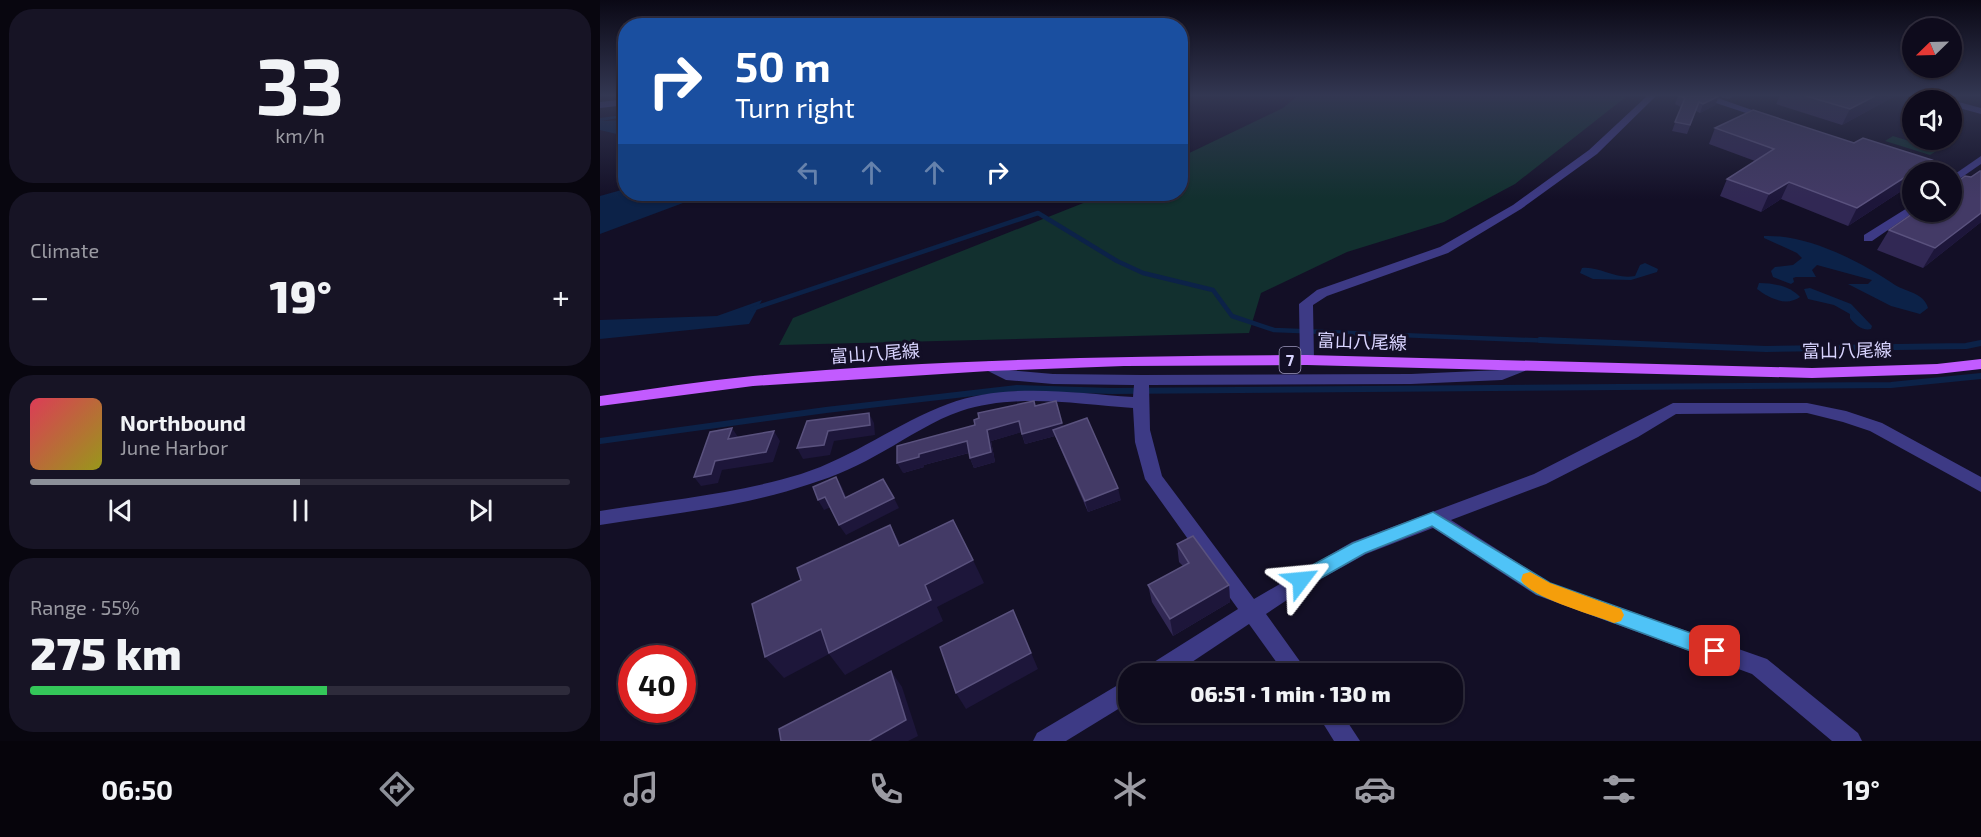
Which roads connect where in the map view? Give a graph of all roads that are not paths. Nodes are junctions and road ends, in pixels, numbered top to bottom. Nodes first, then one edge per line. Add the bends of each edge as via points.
1 (1616, 131) edge
2 (1981, 159) edge
3 (1900, 161) edge
4 (1903, 162) edge
5 (1962, 173) edge
6 (1962, 182) edge
7 (1972, 185) edge
8 (1902, 215) edge
9 (1868, 238) dead end
10 (1308, 360) junction
11 (1981, 364) edge
12 (989, 366) junction
13 (1525, 366) junction
14 (1141, 391) junction
15 (600, 401) edge
16 (1981, 484) edge
17 (600, 518) edge
18 (1433, 518) junction
19 (1252, 613) junction
20 (1172, 663) edge
21 (1290, 663) edge
22 (1118, 696) edge
23 (1335, 723) edge
24 (1045, 741) edge
25 (1348, 741) edge
26 (1850, 741) edge

1 - 10 street via 1593,152 1517,207 1444,250 1322,293 1306,304
2 - 5 street
3 - 4 street
6 - 7 street
8 - 9 street
10 - 12 main road, 富山八尾線 / 7
10 - 13 main road, 富山八尾線 / 7
11 - 13 main road, 富山八尾線 / 7 via 1812,372
12 - 14 street via 1006,375
12 - 15 main road, 富山八尾線 / 7 via 753,381
13 - 14 street via 1502,375
14 - 17 street via 994,399 958,406 831,470 770,489
14 - 19 street via 1143,450 1154,479
16 - 18 street via 1876,427 1846,417 1807,408 1673,409 1540,478
18 - 19 street via 1359,548
18 - 26 street via 1543,588 1759,666
19 - 20 street
19 - 21 street
22 - 24 street
23 - 25 street

